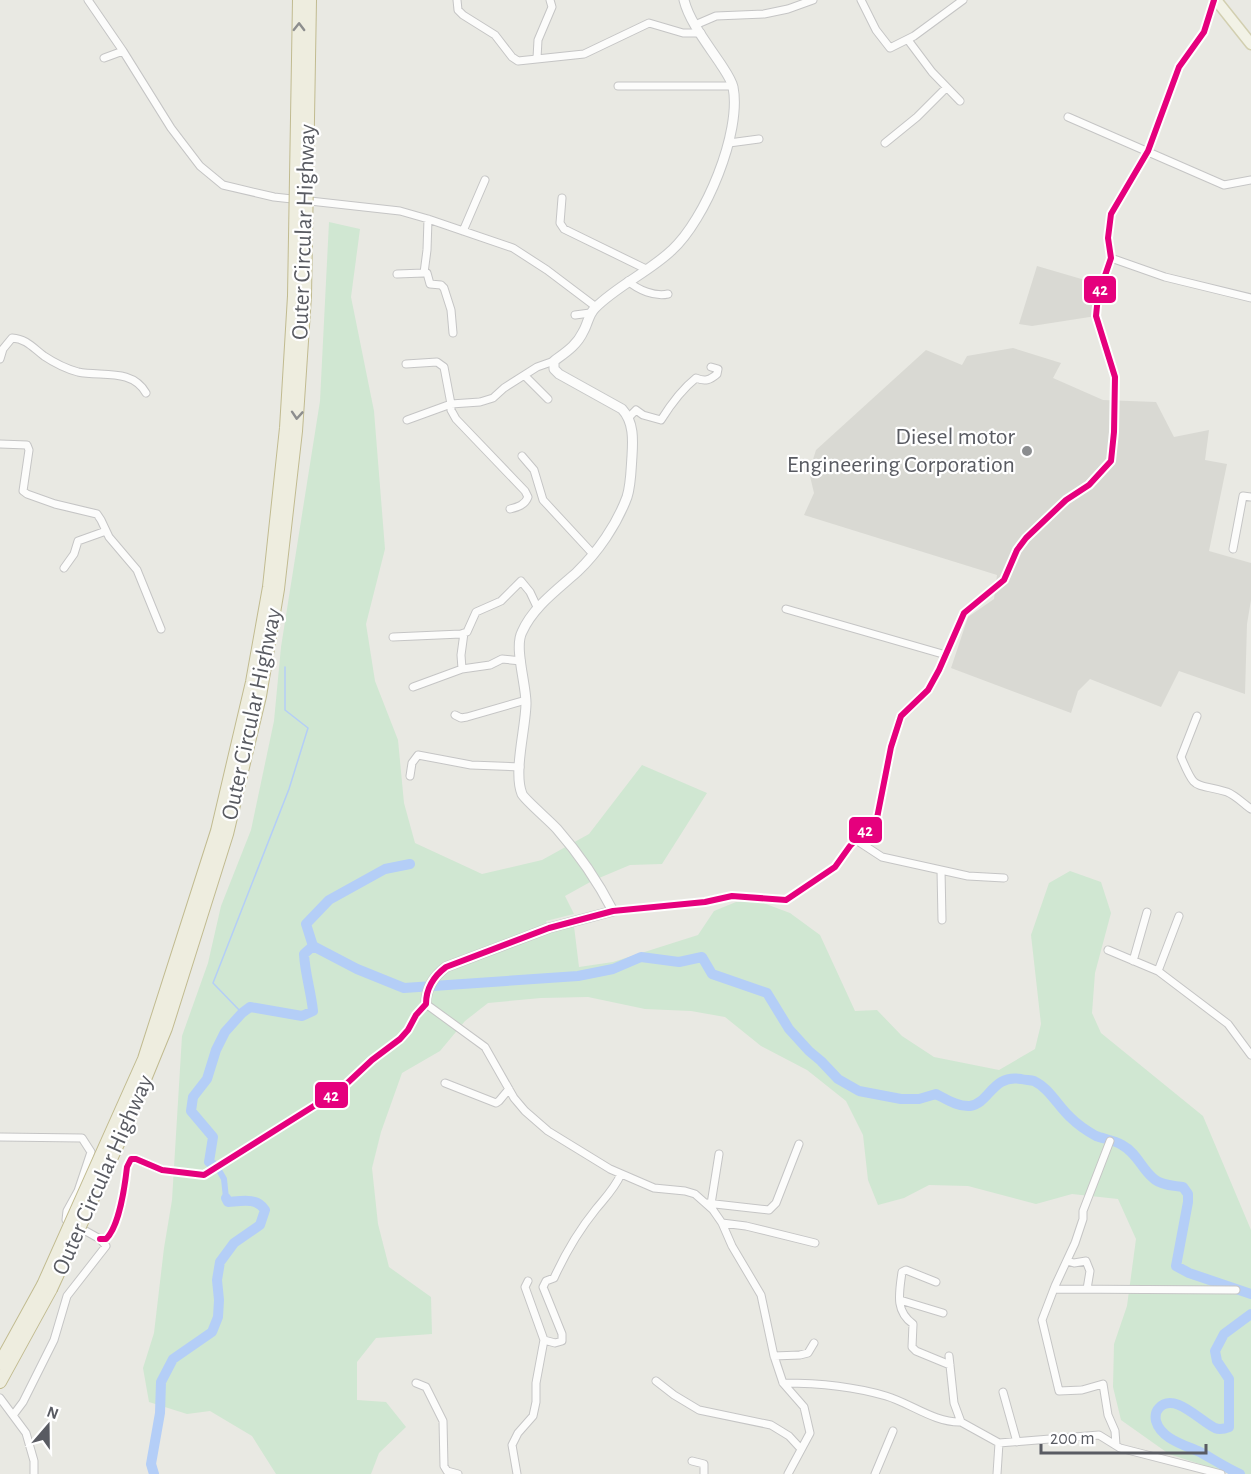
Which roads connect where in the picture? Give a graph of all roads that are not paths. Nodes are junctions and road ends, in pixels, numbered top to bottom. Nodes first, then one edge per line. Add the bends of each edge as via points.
1 (88, 0) edge
2 (299, 0) edge
3 (310, 0) edge
4 (457, 0) edge
5 (550, 0) edge
6 (684, 0) edge
7 (813, 0) edge
8 (861, 0) edge
9 (963, 0) edge
10 (1215, 0) edge
11 (698, 29) junction
12 (908, 40) junction
13 (1251, 44) edge
14 (123, 51) junction
15 (537, 57) junction
16 (104, 58) dead end
17 (618, 86) dead end
18 (733, 86) junction
19 (946, 88) junction
20 (960, 101) dead end
21 (1068, 117) dead end
22 (759, 139) dead end
23 (729, 142) junction
24 (885, 143) dead end
25 (1148, 151) junction
26 (485, 180) dead end
27 (1251, 180) edge
28 (562, 198) dead end
29 (428, 219) junction
30 (464, 231) junction
31 (1111, 258) junction
32 (646, 269) junction
33 (424, 273) junction
34 (397, 274) dead end
35 (628, 281) junction
36 (668, 294) dead end
37 (1251, 298) edge
38 (593, 310) junction
39 (574, 315) dead end
40 (453, 333) dead end
41 (0, 359) edge
42 (555, 361) junction
43 (406, 364) dead end
44 (711, 367) dead end
45 (525, 376) junction
46 (146, 393) dead end
47 (549, 399) dead end
48 (451, 404) junction
49 (629, 417) junction
50 (406, 420) dead end
51 (0, 444) edge
52 (522, 456) dead end
53 (1251, 497) edge
54 (510, 509) dead end
55 (106, 531) junction
56 (1233, 549) dead end
57 (593, 554) junction
58 (64, 568) dead end
59 (538, 609) junction
60 (786, 609) dead end
61 (161, 629) dead end
62 (464, 633) junction
63 (393, 637) dead end
64 (946, 655) junction
65 (521, 661) junction
66 (462, 669) junction
67 (413, 687) dead end
68 (526, 700) junction
69 (455, 715) dead end
70 (1197, 716) dead end
71 (520, 767) junction
72 (411, 776) dead end
73 (1251, 809) edge
74 (856, 840) junction
75 (941, 870) junction
76 (1004, 878) dead end
77 (613, 911) junction
78 (1147, 912) dead end
79 (1179, 915) dead end
80 (942, 920) dead end
81 (1108, 950) dead end
82 (1133, 961) junction
83 (1158, 971) junction
84 (426, 1001) junction
85 (1251, 1054) edge
86 (445, 1083) dead end
87 (509, 1089) junction
88 (0, 1137) edge
89 (1110, 1141) dead end
90 (799, 1144) dead end
91 (719, 1154) dead end
92 (621, 1174) junction
93 (709, 1204) junction
94 (722, 1223) junction
95 (100, 1239) junction
96 (815, 1243) dead end
97 (1067, 1261) junction
98 (528, 1281) dead end
99 (936, 1281) dead end
100 (47, 1287) junction
101 (1054, 1289) junction
102 (1087, 1289) junction
103 (1236, 1290) dead end
104 (900, 1300) junction
105 (943, 1313) dead end
106 (544, 1341) junction
107 (814, 1343) dead end
108 (774, 1356) junction
109 (949, 1356) dead end
110 (0, 1363) edge
111 (950, 1365) junction
112 (0, 1382) edge
113 (656, 1382) dead end
114 (416, 1383) dead end
115 (783, 1383) junction
116 (1003, 1392) dead end
117 (0, 1398) edge
118 (12, 1412) junction
119 (962, 1422) junction
120 (893, 1431) dead end
121 (1017, 1442) junction
122 (999, 1443) junction
123 (1116, 1445) junction
124 (801, 1449) junction
125 (692, 1461) dead end
126 (1190, 1465) junction
127 (33, 1474) edge
128 (458, 1474) edge
129 (517, 1474) edge
130 (704, 1474) edge
131 (788, 1474) edge
132 (876, 1474) edge
133 (997, 1474) edge
134 (1189, 1474) edge
135 (1221, 1474) edge

1 - 14 street
100 -> 2 highway, Outer Circular Highway, bridge via 148,1048 217,831 252,682 269,587 286,428 294,296
3 -> 100 highway, Outer Circular Highway, bridge via 305,296 296,431 278,589 260,696 227,834 166,1028 123,1133
4 - 15 street via 463,15 495,35 515,60
5 - 15 street via 552,7 538,40
6 - 11 street
7 - 11 street via 764,14 716,16
8 - 12 street via 890,48
9 - 12 street
10 - 13 main road
10 - 25 street via 1204,32 1179,67
11 - 15 street via 683,33 649,24 584,54
11 - 18 street
12 - 19 street
14 - 16 street
14 - 29 street via 171,128 200,166 223,185 274,197 400,211
17 - 18 street
18 - 23 street via 734,117
19 - 20 street
19 - 24 street
21 - 25 street
22 - 23 street
23 - 32 street via 690,231
25 - 27 street via 1224,185
25 - 31 street via 1110,214
26 - 30 street
28 - 32 street via 560,223 564,229
29 - 30 street
29 - 33 street
30 - 38 street via 513,248 547,270
31 - 37 street via 1165,277
31 - 64 street via 1098,296 1096,316 1115,377 1111,462 1026,538 1004,580 964,613
32 - 35 street
33 - 34 street
33 - 40 street via 430,284 444,288
35 - 36 street via 636,290
35 - 38 street
38 - 39 street
38 - 42 street via 576,344
41 - 46 street via 7,342 19,338 75,371 127,378 140,384
42 - 45 street
42 - 49 street via 554,369 559,375
43 - 48 street via 441,364
44 - 49 street via 718,369 717,374 712,379 696,378 688,384 662,420 636,410
45 - 47 street
45 - 48 street via 487,401
48 - 50 street
48 - 54 street via 456,419 525,491 526,502
49 - 57 street via 633,442 627,496
51 - 55 street via 22,444 29,450 23,491 97,514
52 - 57 street via 534,470 543,500
53 - 56 street via 1243,496
55 - 58 street via 78,541
55 - 61 street via 137,570
57 - 59 street
59 - 62 street via 520,581 501,601 476,612
59 - 65 street via 520,634
60 - 64 street
62 - 63 street
62 - 66 street
64 - 74 street via 927,690 901,716 876,818
65 - 66 street via 502,659
65 - 68 street
66 - 67 street
68 - 69 street via 484,714 461,718
68 - 71 street
70 - 73 street via 1181,757 1190,779 1197,785 1229,793
71 - 72 street via 471,765 418,755 412,763
71 - 77 street via 522,795 562,835
74 - 75 street via 882,857
74 - 77 street via 835,867 786,900 732,896
75 - 76 street
75 - 80 street
77 - 84 street via 549,928 446,967 435,975
78 - 82 street
79 - 83 street
81 - 82 street
82 - 83 street
83 - 85 street via 1228,1024
84 - 87 street via 485,1047
84 - 95 street via 400,1039 341,1089 204,1176 162,1170 131,1159 114,1226 106,1239
86 - 87 street via 496,1103
87 - 92 street via 525,1111 548,1131
88 - 95 street via 82,1138 91,1152 66,1220
89 - 97 street
90 - 93 street via 776,1203 769,1210
91 - 93 street
92 - 93 street via 654,1188 695,1194
92 - 106 street via 574,1240 554,1278 543,1287 562,1334 562,1341
93 - 94 street
94 - 96 street
94 - 108 street via 761,1295
95 - 118 street via 106,1246 67,1296 54,1340 23,1402
97 - 101 street
97 - 102 street via 1086,1261 1090,1271
98 - 106 street via 525,1287
99 - 104 street via 902,1272
100 - 110 highway, Outer Circular Highway
100 - 112 highway, Outer Circular Highway
101 - 102 street
101 - 123 street via 1042,1320 1059,1392 1103,1384
102 - 103 street
104 - 105 street
104 - 111 street via 899,1308 913,1324 912,1347
106 - 129 street via 532,1416 513,1445
107 - 108 street via 808,1353
108 - 115 street
109 - 111 street
111 - 119 street via 954,1403
113 - 124 street via 699,1410 780,1429
114 - 128 street via 426,1387 443,1421 444,1466
115 - 119 street via 823,1383 887,1396
115 - 124 street via 804,1407 810,1433
116 - 121 street
117 - 118 street
118 - 127 street via 26,1433 34,1461
119 - 122 street
120 - 132 street
121 - 122 street
121 - 123 street via 1100,1435
122 - 133 street
123 - 126 street
124 - 131 street
125 - 130 street via 704,1464
126 - 134 street
126 - 135 street

